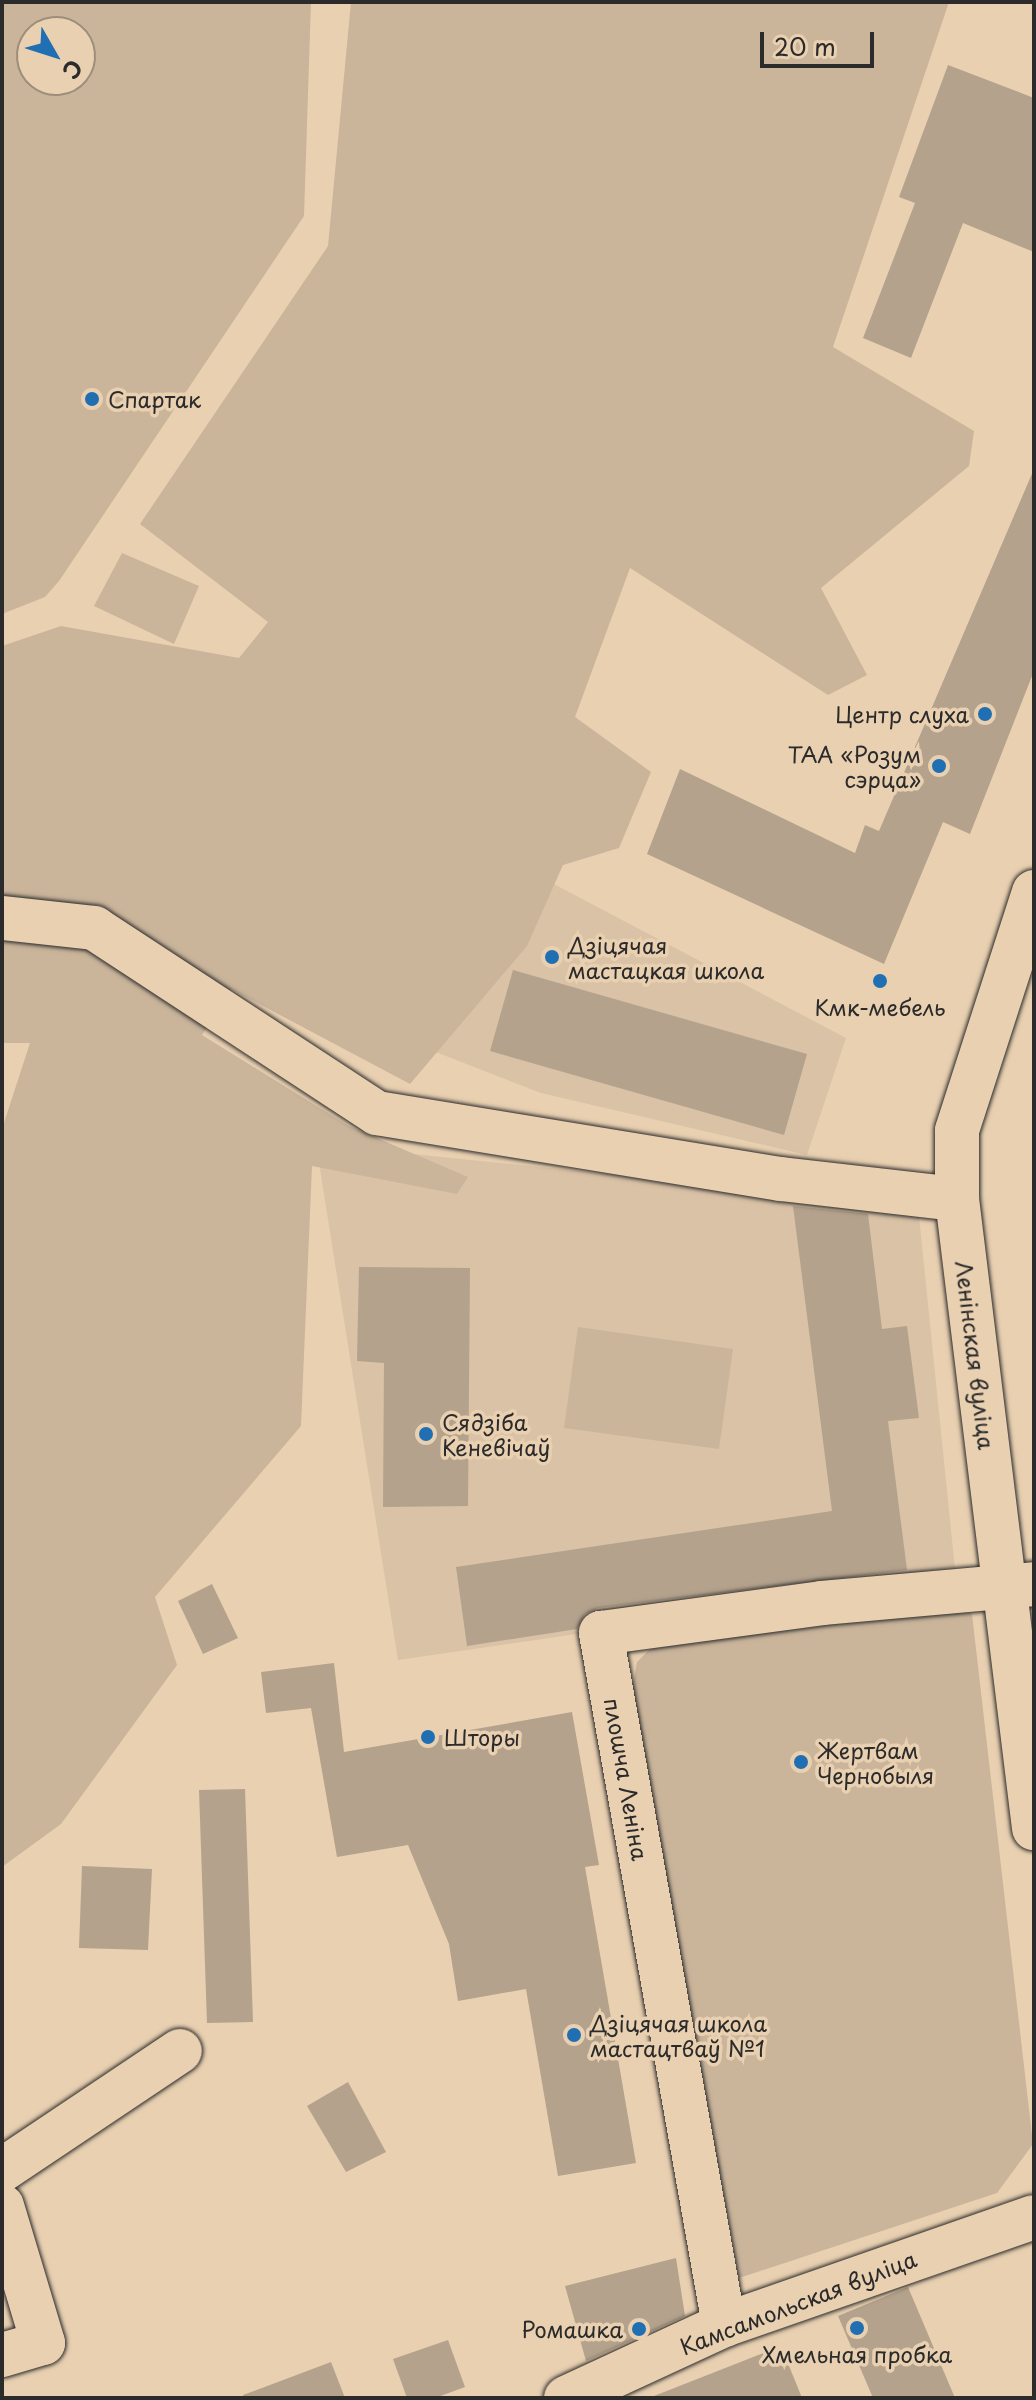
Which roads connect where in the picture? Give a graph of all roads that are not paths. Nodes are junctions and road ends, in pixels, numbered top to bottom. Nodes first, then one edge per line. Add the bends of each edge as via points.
1 (1034, 892) edge
2 (2, 918) edge
3 (957, 1199) junction
4 (1020, 1584) edge
5 (1034, 1828) edge
6 (180, 2051) dead end
7 (2, 2170) edge
8 (2, 2206) edge
9 (1034, 2217) edge
10 (724, 2325) junction
11 (2, 2355) edge
12 (566, 2398) edge

1 - 3 main road, Ленінская вуліца via 957,1131
2 - 3 main road via 94,928 377,1113 781,1179
3 - 4 main road, Ленінская вуліца
4 - 5 main road, Ленінская вуліца
4 - 10 main road, плошча Леніна via 601,1633
6 - 7 main road
8 - 11 main road via 43,2343
9 - 10 main road, Камсамольская вуліца
10 - 12 main road, Камсамольская вуліца

